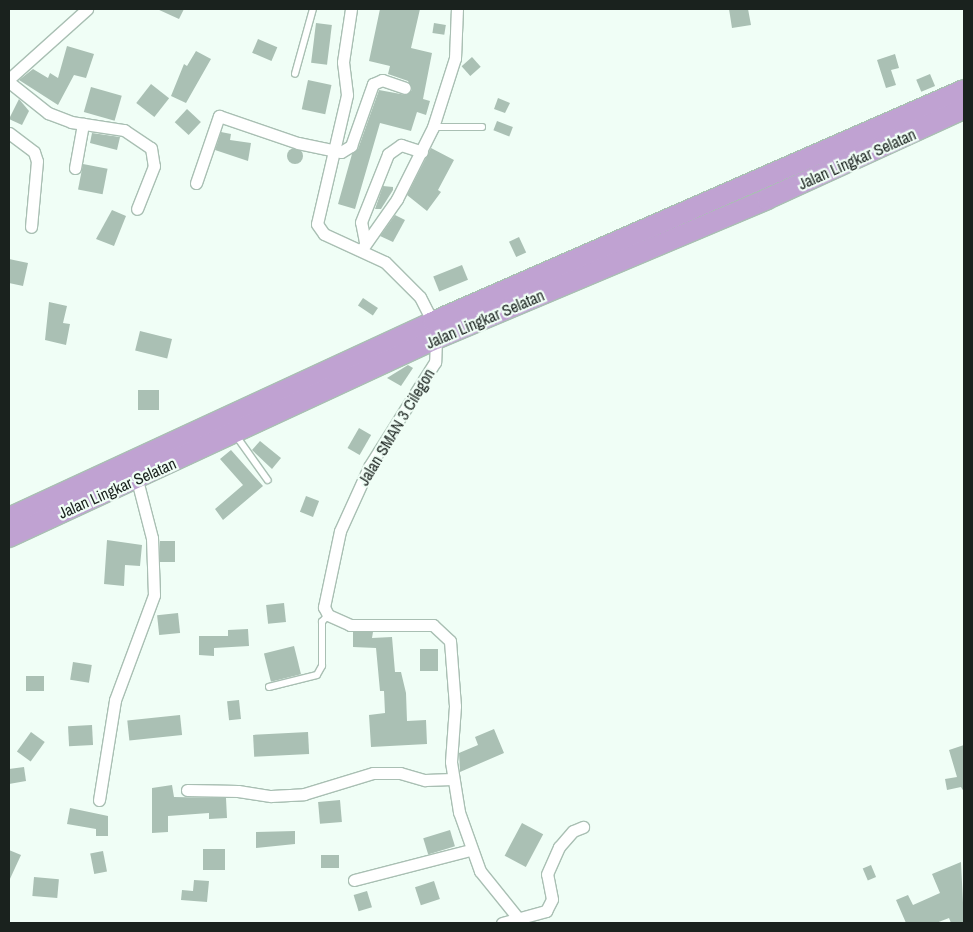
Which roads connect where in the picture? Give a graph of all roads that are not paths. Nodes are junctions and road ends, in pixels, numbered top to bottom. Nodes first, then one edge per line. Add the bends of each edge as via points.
1 (87, 9) edge
2 (312, 9) edge
3 (350, 9) edge
4 (457, 9) edge
5 (295, 74) dead end
6 (9, 80) edge
7 (405, 88) dead end
8 (964, 90) edge
9 (964, 109) edge
10 (83, 124) junction
11 (482, 127) dead end
12 (434, 128) junction
13 (9, 133) edge
14 (333, 151) junction
15 (422, 152) junction
16 (75, 168) dead end
17 (196, 183) dead end
18 (137, 209) dead end
19 (31, 227) dead end
20 (364, 246) junction
21 (434, 330) junction
22 (235, 434) junction
23 (137, 480) junction
24 (268, 480) dead end
25 (9, 518) edge
26 (9, 537) edge
27 (328, 615) junction
28 (268, 687) dead end
29 (452, 778) junction
30 (187, 790) dead end
31 (99, 800) dead end
32 (583, 827) dead end
33 (470, 850) junction
34 (354, 880) dead end
35 (520, 921) edge
36 (502, 923) edge

1 - 6 street
2 - 5 lane
3 - 14 street via 343,62 347,95 341,132
4 - 12 street via 455,58
6 - 10 street via 48,113
7 - 14 street via 382,80 373,84 351,146
8 - 21 highway, Jalan Lingkar Selatan
9 - 21 highway, Jalan Lingkar Selatan via 767,199
10 - 16 street
10 - 18 street via 124,130 151,148 154,166
11 - 12 lane
12 - 15 street
13 - 19 street via 34,152 37,161
14 - 17 street via 282,138 221,116 217,118
14 - 20 street via 317,224 324,234
15 - 20 street via 397,199
15 - 20 street via 401,145 388,154 363,215 361,231
20 - 21 street via 409,284
21 - 22 highway, Jalan Lingkar Selatan
21 - 25 highway, Jalan Lingkar Selatan
21 - 27 street, Jalan SMAN 3 Cilegon via 431,370 369,467 340,532 324,598
22 - 23 highway, Jalan Lingkar Selatan
22 - 24 lane
23 - 26 highway, Jalan Lingkar Selatan
23 - 31 street via 152,538 155,587 115,700
27 - 28 lane via 322,622 322,666 318,675
27 - 29 street via 350,625 424,623 444,634 453,650
29 - 30 street via 425,780 400,773 372,773 304,794 270,796 238,791
29 - 33 street
32 - 35 street via 573,831 559,847 546,874 551,904 546,911
33 - 34 street
33 - 35 street via 480,871
35 - 36 street

